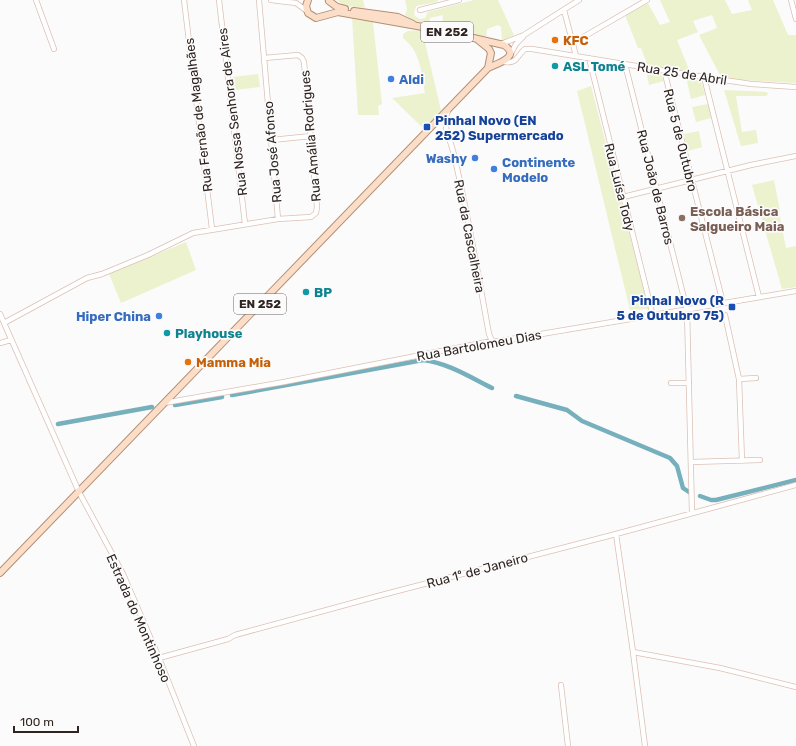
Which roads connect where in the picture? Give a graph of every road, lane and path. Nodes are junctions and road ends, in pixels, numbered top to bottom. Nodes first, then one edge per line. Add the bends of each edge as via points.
1 (36, 0) edge
2 (184, 0) edge
3 (219, 0) edge
4 (259, 0) edge
5 (271, 0) edge
6 (307, 0) edge
7 (328, 0) edge
8 (459, 0) edge
9 (579, 0) edge
10 (647, 0) edge
11 (791, 0) edge
12 (440, 2) edge
13 (296, 3) junction
14 (420, 10) dead end
15 (564, 10) junction
16 (308, 12) junction
17 (326, 15) junction
18 (796, 19) edge
19 (416, 26) junction
20 (524, 36) junction
21 (477, 39) junction
22 (573, 43) junction
23 (500, 44) junction
24 (54, 49) dead end
25 (491, 54) junction
26 (576, 56) junction
27 (264, 58) junction
28 (588, 58) junction
29 (504, 60) junction
30 (625, 64) junction
31 (488, 68) junction
32 (664, 70) junction
33 (704, 77) junction
34 (796, 87) edge
35 (448, 109) junction
36 (433, 125) junction
37 (446, 131) junction
38 (311, 136) junction
39 (272, 140) junction
40 (796, 156) edge
41 (727, 172) junction
42 (692, 181) junction
43 (656, 189) junction
44 (623, 197) junction
45 (278, 219) junction
46 (245, 224) junction
47 (212, 229) junction
48 (796, 291) edge
49 (759, 297) junction
50 (723, 303) junction
51 (687, 310) junction
52 (0, 314) edge
53 (725, 315) dead end
54 (653, 316) junction
55 (4, 323) junction
56 (11, 340) junction
57 (492, 341) junction
58 (0, 343) edge
59 (756, 378) dead end
60 (739, 379) junction
61 (671, 383) dead end
62 (689, 383) junction
63 (164, 403) junction
64 (760, 460) dead end
65 (742, 461) junction
66 (691, 462) junction
67 (796, 485) edge
68 (79, 492) junction
69 (692, 513) junction
70 (616, 534) junction
71 (0, 573) edge
72 (633, 652) junction
73 (159, 658) junction
74 (561, 685) dead end
75 (796, 687) edge
76 (194, 746) edge
77 (568, 746) edge
78 (645, 746) edge

1 - 24 street
2 - 47 street, Rua Fernão de Magalhães
3 - 46 street, Rua Nossa Senhora de Aires
4 - 27 street, Rua José Afonso
5 - 13 street
6 - 13 street
6 - 16 main road
7 - 17 main road, EN 252 via 330,7
7 - 19 main road, EN 252 via 340,8 401,18
8 - 12 street
9 - 15 street
10 - 22 street
11 - 18 street
12 - 14 street
13 - 16 street
15 - 20 street
15 - 22 street
16 - 17 main road, EN 252 via 316,18
17 - 19 main road, EN 252 via 338,12
19 - 21 main road, EN 252
20 - 23 street
20 - 29 street
21 - 23 main road
21 - 25 main road
22 - 26 street
23 - 25 main road via 493,47
23 - 29 main road via 508,49
25 - 29 main road via 496,62
25 - 31 main road
26 - 28 street, Rua 25 de Abril
26 - 29 street, Rua 25 de Abril via 529,48 511,63
27 - 38 street, Rua Amália Rodrigues via 298,55 302,58
27 - 39 street, Rua José Afonso
28 - 30 street, Rua 25 de Abril
28 - 44 street, Rua Luísa Tody
29 - 31 main road, EN 252
30 - 32 street, Rua 25 de Abril
30 - 43 street, Rua João de Barros
31 - 35 main road, EN 252
32 - 33 street, Rua 25 de Abril
32 - 42 street, Rua 5 de Outubro
33 - 34 street, Rua 25 de Abril
33 - 41 street
35 - 36 main road, EN 252
35 - 37 street, Rua da Cascalheira via 445,118
36 - 37 street via 440,124
36 - 63 main road, EN 252
37 - 57 street, Rua da Cascalheira via 466,204
38 - 39 street
38 - 45 street, Rua Amália Rodrigues via 316,213 311,217
39 - 45 street, Rua José Afonso
40 - 41 street
41 - 42 street
41 - 49 street
42 - 43 street
42 - 50 street, Rua 5 de Outubro
43 - 44 street
43 - 51 street, Rua João de Barros
44 - 54 street, Rua Luísa Tody
45 - 46 street, Rua José Afonso
46 - 47 street, Rua José Afonso
47 - 55 street, Rua José Afonso via 193,233 148,255 87,278
48 - 49 street, Rua Bartolomeu Dias
49 - 50 street, Rua Bartolomeu Dias
50 - 51 street, Rua Bartolomeu Dias
51 - 54 street, Rua Bartolomeu Dias
51 - 62 street, Rua João de Barros
52 - 55 street, Estrada do Montinhoso
53 - 60 street
54 - 57 street, Rua Bartolomeu Dias
55 - 56 street, Estrada do Montinhoso
56 - 58 street
56 - 68 street, Estrada do Montinhoso
57 - 63 street, Rua Bartolomeu Dias
59 - 60 street
60 - 65 street
61 - 62 street
62 - 66 street, Rua João de Barros
63 - 68 main road, EN 252
64 - 65 street
65 - 66 street
66 - 69 street, Rua João de Barros
67 - 69 street, Rua 1º de Janeiro
68 - 71 main road, EN 252
68 - 73 street, Estrada do Montinhoso via 123,574
69 - 70 street, Rua 1º de Janeiro
70 - 72 street
70 - 73 street, Rua 1º de Janeiro via 378,596
72 - 75 street via 720,668
72 - 78 street
73 - 76 street, Estrada do Montinhoso
74 - 77 street

